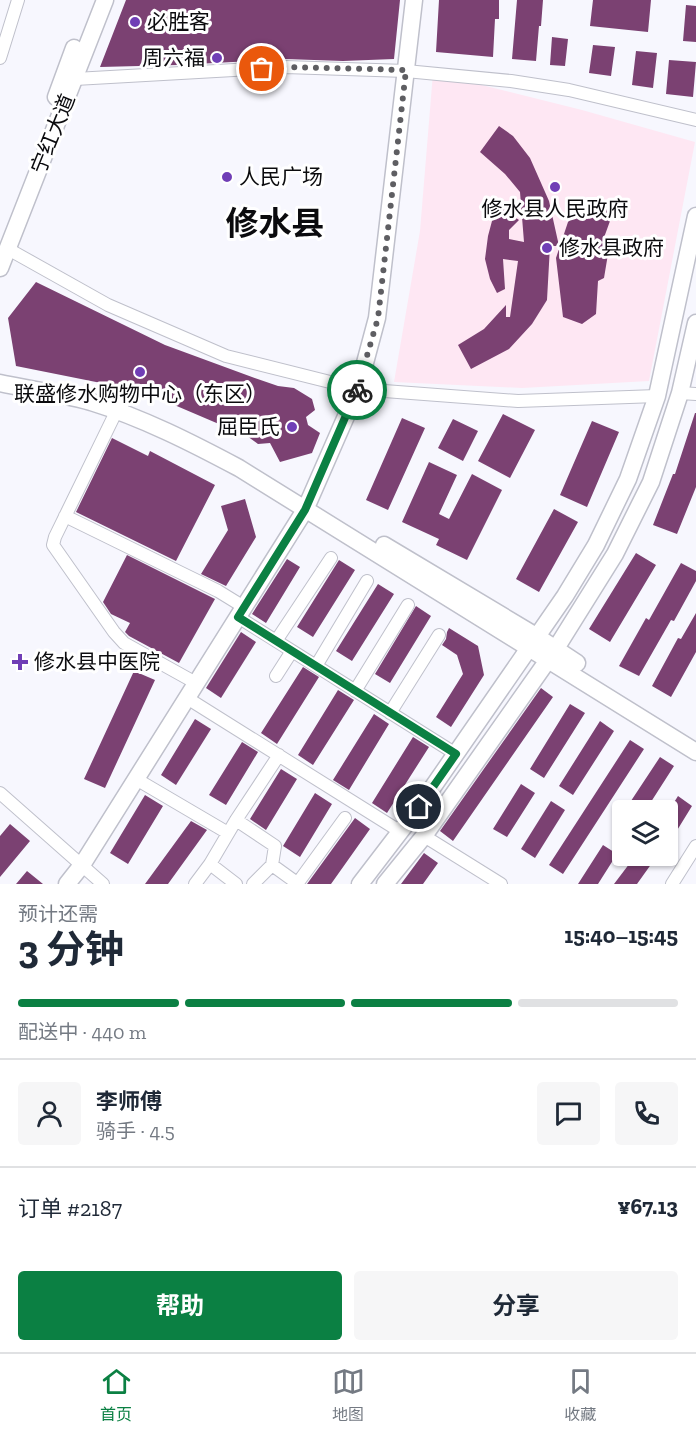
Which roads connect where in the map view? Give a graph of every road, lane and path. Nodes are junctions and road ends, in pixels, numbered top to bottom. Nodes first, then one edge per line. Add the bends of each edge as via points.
1 (18, 0) edge
2 (93, 0) edge
3 (105, 0) edge
4 (414, 0) edge
5 (0, 58) edge
6 (406, 70) junction
7 (75, 79) junction
8 (696, 120) edge
9 (696, 216) edge
10 (4, 246) edge
11 (0, 268) edge
12 (696, 323) edge
13 (0, 372) edge
14 (0, 383) edge
15 (358, 388) junction
16 (688, 394) edge
17 (657, 396) junction
18 (120, 407) junction
19 (308, 505) junction
20 (65, 516) junction
21 (331, 558) dead end
22 (367, 581) dead end
23 (408, 605) dead end
24 (241, 612) junction
25 (439, 635) dead end
26 (276, 641) junction
27 (532, 642) junction
28 (292, 651) junction
29 (552, 654) junction
30 (316, 666) junction
31 (276, 676) dead end
32 (196, 683) junction
33 (355, 691) junction
34 (187, 698) junction
35 (390, 713) junction
36 (696, 740) edge
37 (696, 752) edge
38 (456, 754) junction
39 (279, 755) junction
40 (136, 779) junction
41 (0, 793) edge
42 (345, 818) dead end
43 (236, 820) junction
44 (400, 832) junction
45 (228, 833) junction
46 (424, 836) junction
47 (696, 846) edge
48 (210, 864) junction
49 (82, 865) junction
50 (272, 865) junction
51 (297, 883) edge
52 (66, 884) edge
53 (104, 884) edge
54 (195, 884) edge
55 (236, 884) edge
56 (253, 884) edge
57 (360, 884) edge
58 (385, 884) edge
59 (501, 884) edge
60 (672, 884) edge

1 - 5 street
2 - 10 main road, 宁红大道
3 - 7 main road, 宁红大道
4 - 6 main road
6 - 7 street via 285,67
6 - 8 street via 569,90
6 - 15 main road via 378,318
7 - 10 main road, 宁红大道
9 - 17 main road
10 - 11 main road, 宁红大道
10 - 15 street via 108,305 226,356
12 - 16 main road
13 - 18 main road via 83,391
14 - 18 main road
15 - 17 street via 518,401
15 - 19 main road
16 - 29 main road via 615,554
17 - 27 main road via 628,479 596,545
18 - 19 main road
18 - 20 street
19 - 24 main road
19 - 27 main road
20 - 24 street via 218,591
20 - 32 street via 53,545 114,632 124,642
21 - 26 street
22 - 30 street
23 - 33 street
24 - 26 street
24 - 32 main road
25 - 35 street
26 - 28 street
27 - 29 main road
27 - 38 main road
28 - 30 street
28 - 31 street
29 - 36 main road
29 - 37 main road
29 - 46 main road
30 - 33 street
32 - 34 main road
33 - 35 street
34 - 39 street
34 - 40 main road
35 - 38 street
38 - 44 main road
39 - 43 street
39 - 44 street
40 - 45 street
40 - 49 main road
41 - 49 street
42 - 51 street
43 - 45 street
43 - 50 street via 275,846
44 - 57 main road
45 - 48 street
46 - 58 main road
46 - 59 street
47 - 60 street
48 - 54 street
48 - 55 street
49 - 52 main road
49 - 53 street
50 - 51 street
50 - 56 street

